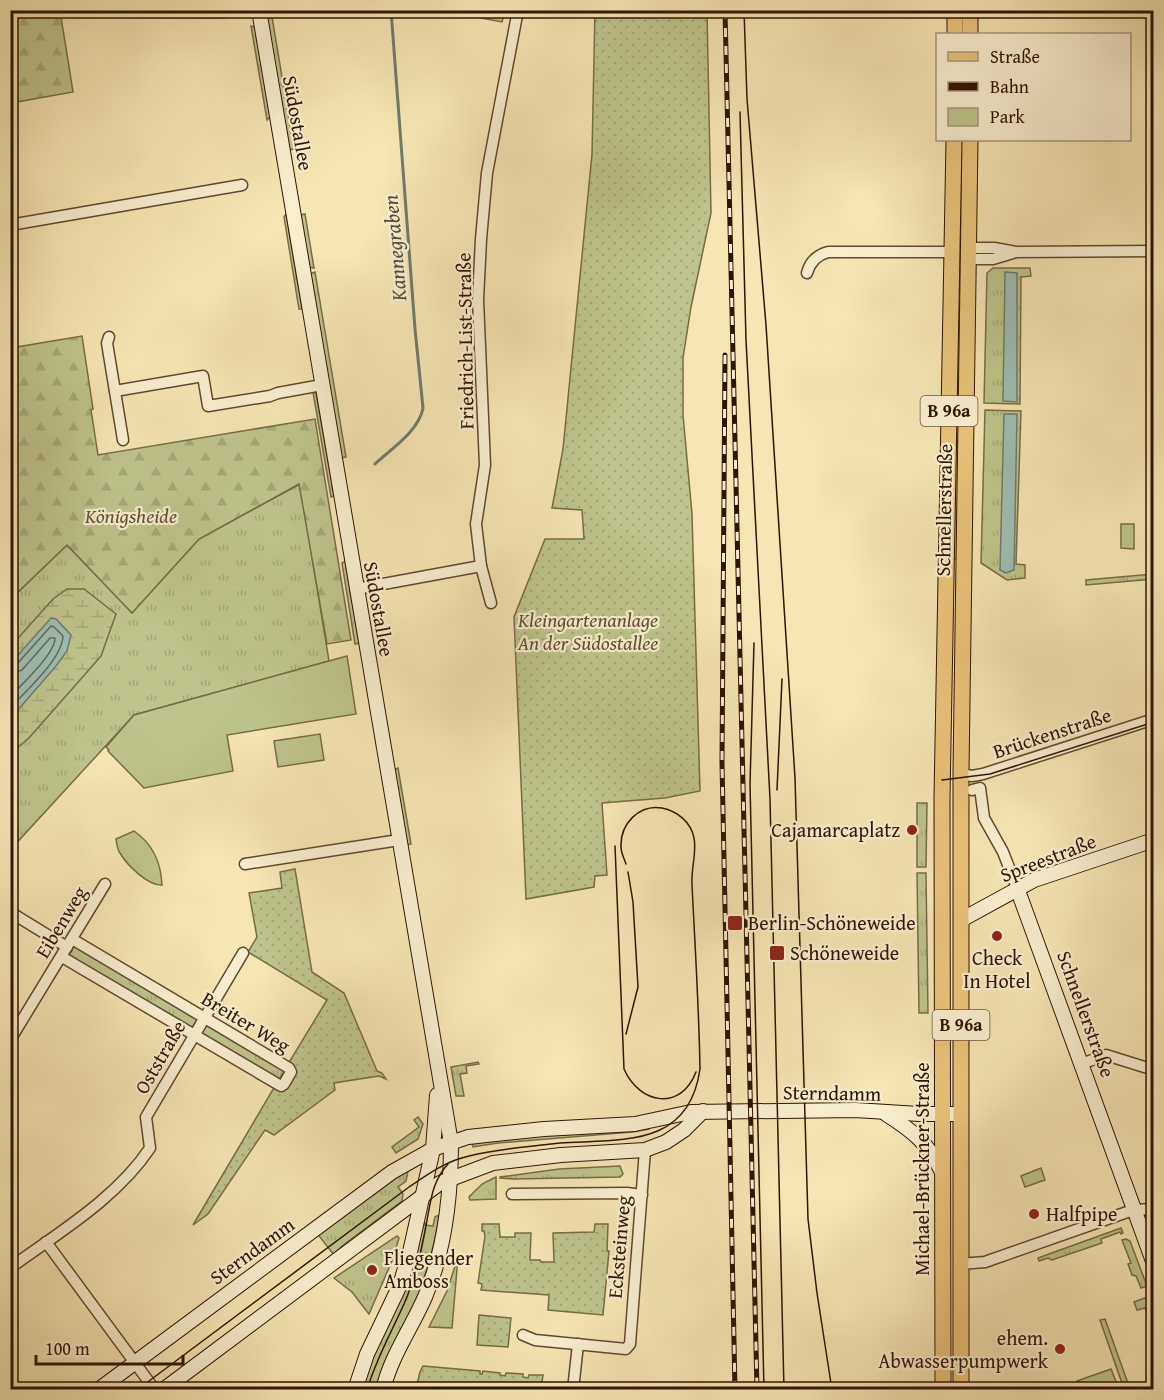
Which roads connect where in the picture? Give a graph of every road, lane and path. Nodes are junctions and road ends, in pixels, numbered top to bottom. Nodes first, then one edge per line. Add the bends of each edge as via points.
1 (259, 10) edge
2 (518, 10) edge
3 (955, 10) edge
4 (970, 10) edge
5 (955, 33) edge
6 (970, 33) edge
7 (954, 141) edge
8 (970, 141) edge
9 (242, 185) dead end
10 (10, 225) edge
11 (1154, 250) edge
12 (951, 252) junction
13 (969, 253) junction
14 (807, 273) dead end
15 (109, 337) dead end
16 (322, 385) junction
17 (115, 391) junction
18 (123, 440) dead end
19 (481, 566) junction
20 (356, 589) junction
21 (491, 603) dead end
22 (1154, 719) edge
23 (943, 768) junction
24 (961, 773) junction
25 (972, 790) dead end
26 (399, 840) junction
27 (1154, 840) edge
28 (245, 864) dead end
29 (105, 884) dead end
30 (1017, 888) junction
31 (10, 912) edge
32 (961, 920) junction
33 (67, 948) junction
34 (243, 953) dead end
35 (204, 1018) junction
36 (194, 1035) junction
37 (10, 1040) edge
38 (1081, 1064) junction
39 (1154, 1070) edge
40 (438, 1078) junction
41 (703, 1111) junction
42 (885, 1113) junction
43 (944, 1114) junction
44 (960, 1114) junction
45 (451, 1143) junction
46 (433, 1149) junction
47 (643, 1159) junction
48 (942, 1172) junction
49 (449, 1179) junction
50 (512, 1194) dead end
51 (423, 1195) junction
52 (642, 1195) junction
53 (1154, 1209) edge
54 (1134, 1210) junction
55 (46, 1242) junction
56 (960, 1264) junction
57 (1154, 1264) edge
58 (10, 1268) edge
59 (523, 1335) dead end
60 (578, 1344) junction
61 (134, 1362) junction
62 (98, 1389) edge
63 (155, 1389) edge
64 (163, 1389) edge
65 (355, 1389) edge
66 (383, 1389) edge
67 (573, 1389) edge
68 (943, 1389) edge
69 (961, 1389) edge

1 - 16 street, Südostallee
2 - 19 street, Friedrich-List-Straße via 487,173 481,239 478,300 485,465 476,524
3 - 5 main road
4 - 6 main road
7 - 12 main road, Schnellerstraße / B 96a
8 - 13 main road, Schnellerstraße / B 96a
9 - 10 street
11 - 13 street via 1016,252 994,248
12 - 13 main road
12 - 14 street via 828,252 816,258
12 - 23 main road, Schnellerstraße / B 96a
13 - 24 main road, Schnellerstraße / B 96a
15 - 17 street
16 - 17 street via 208,406 203,376
16 - 20 street, Südostallee
17 - 18 street
19 - 20 street
19 - 21 street, Friedrich-List-Straße
20 - 26 street, Südostallee
22 - 24 street, Brückenstraße via 983,774
23 - 24 main road
23 - 43 main road, Michael-Brückner-Straße / B 96a
24 - 32 main road, Michael-Brückner-Straße / B 96a
25 - 30 street, Schnellerstraße via 980,788 984,818
26 - 28 street
26 - 40 street, Südostallee
27 - 30 street, Spreestraße
29 - 33 street, Eibenweg
30 - 32 street, Spreestraße
30 - 38 street, Schnellerstraße
31 - 33 street, Breiter Weg
32 - 44 main road, Michael-Brückner-Straße / B 96a
33 - 35 street, Breiter Weg
33 - 36 street, Breiter Weg
33 - 37 street, Eibenweg
34 - 35 street, Oststraße
35 - 36 street, Oststraße
35 - 36 street, Breiter Weg via 289,1068 291,1072 284,1084 281,1086
36 - 55 street, Oststraße via 146,1117 150,1148 140,1162 113,1191
38 - 39 street via 1106,1054
38 - 54 street, Schnellerstraße
40 - 45 street, Südostallee
40 - 46 street, Südostallee
41 - 42 street, Sterndamm
41 - 45 street, Sterndamm via 635,1124 544,1129 468,1137
41 - 47 street
42 - 43 street, Sterndamm
42 - 48 street via 920,1138
43 - 44 street, Sterndamm
43 - 48 main road, Michael-Brückner-Straße / B 96a
44 - 56 main road, Michael-Brückner-Straße / B 96a
45 - 46 street, Sterndamm
45 - 49 street, Südostallee
46 - 51 street
46 - 61 street, Sterndamm via 392,1172
47 - 49 street via 561,1155 493,1163
47 - 52 street, Ecksteinweg
48 - 68 main road, Michael-Brückner-Straße / B 96a
49 - 51 street
49 - 66 street via 435,1269 394,1356
50 - 52 street
51 - 64 street
51 - 65 street via 400,1285
52 - 60 street, Ecksteinweg via 630,1344 626,1349
53 - 54 street
54 - 56 street via 985,1262
54 - 57 street, Schnellerstraße
55 - 58 street, Oststraße
55 - 61 street
56 - 69 main road, Michael-Brückner-Straße / B 96a
59 - 60 street via 535,1341
60 - 67 street
61 - 62 street, Sterndamm
61 - 63 street

